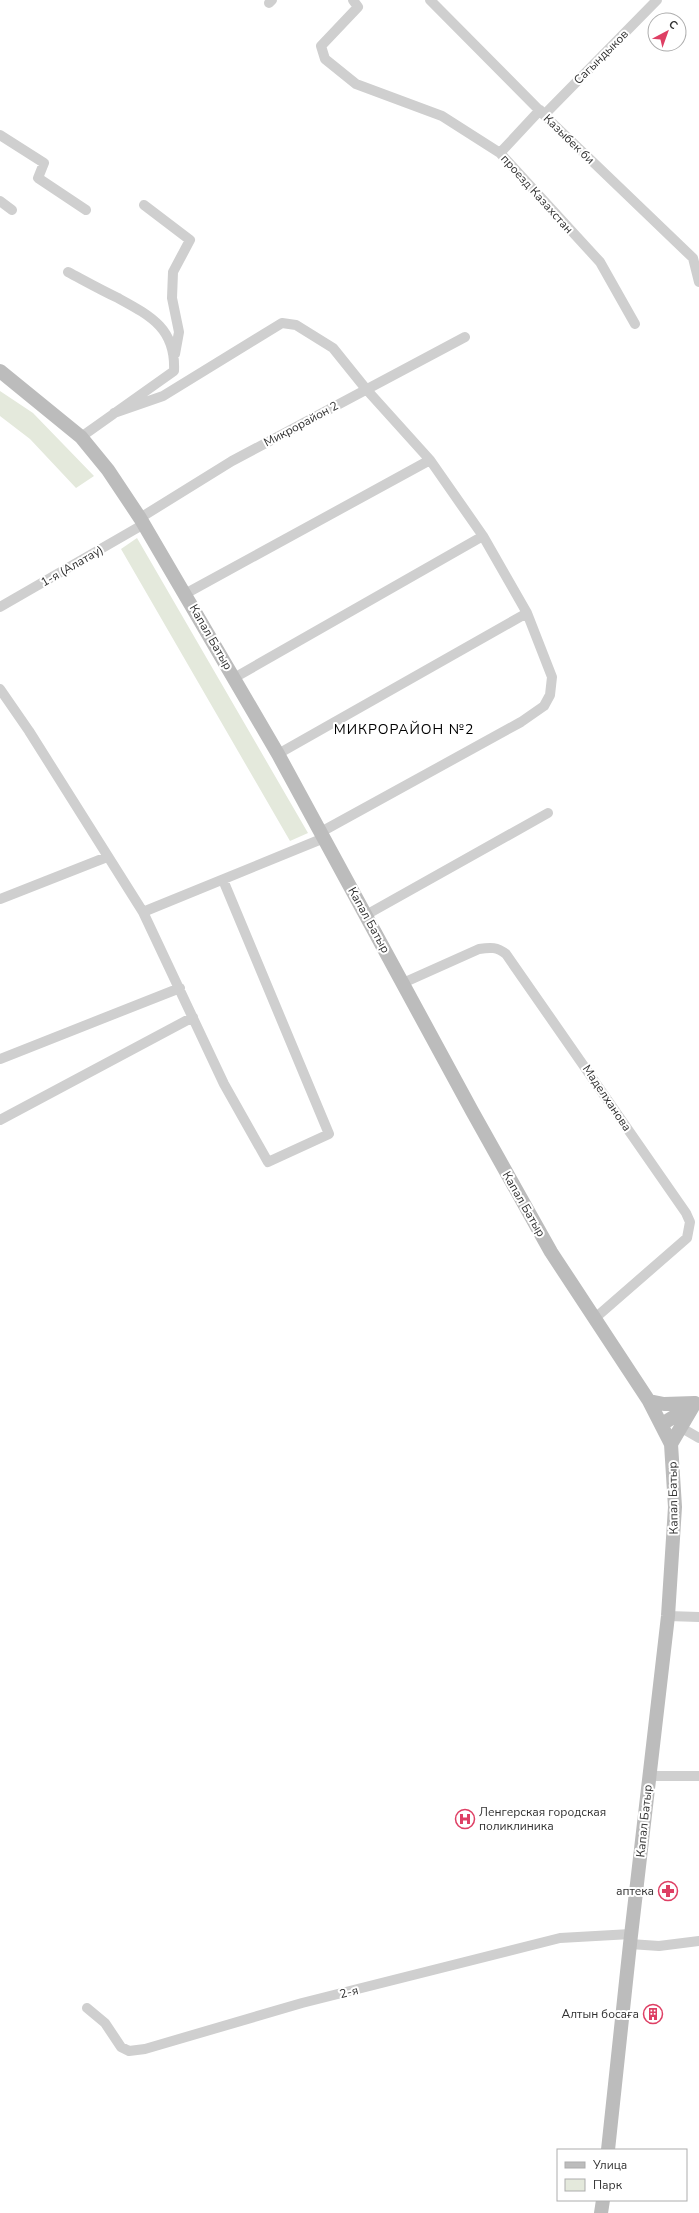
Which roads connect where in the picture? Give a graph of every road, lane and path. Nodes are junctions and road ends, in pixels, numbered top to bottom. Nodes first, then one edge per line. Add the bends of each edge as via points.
1 (353, 0) edge
2 (430, 0) edge
3 (657, 0) edge
4 (542, 113) junction
5 (0, 135) edge
6 (500, 153) junction
7 (0, 201) edge
8 (144, 205) dead end
9 (12, 210) dead end
10 (86, 210) dead end
11 (696, 256) edge
12 (68, 272) dead end
13 (699, 282) edge
14 (635, 324) dead end
15 (465, 337) dead end
16 (175, 354) junction
17 (0, 371) edge
18 (366, 389) junction
19 (114, 413) junction
20 (81, 437) junction
21 (430, 460) junction
22 (142, 521) junction
23 (483, 536) junction
24 (185, 594) junction
25 (0, 607) edge
26 (527, 613) junction
27 (234, 678) junction
28 (0, 689) edge
29 (278, 754) junction
30 (548, 813) dead end
31 (322, 835) junction
32 (107, 857) junction
33 (223, 880) junction
34 (0, 899) edge
35 (143, 912) junction
36 (366, 915) junction
37 (403, 983) junction
38 (180, 988) junction
39 (193, 1017) junction
40 (0, 1059) edge
41 (0, 1120) edge
42 (594, 1319) junction
43 (649, 1401) junction
44 (697, 1402) edge
45 (662, 1424) junction
46 (680, 1427) junction
47 (699, 1438) edge
48 (671, 1444) junction
49 (668, 1616) junction
50 (699, 1617) edge
51 (648, 1776) junction
52 (699, 1776) edge
53 (630, 1939) junction
54 (699, 1940) edge
55 (87, 2008) dead end
56 (608, 2149) edge
57 (603, 2201) edge
58 (601, 2213) edge

1 - 6 street, проезд Казахстан via 358,7 322,46 325,59 356,84 442,116
2 - 4 street, Казыбек би
3 - 4 street, Сагындыков
4 - 6 street, Сагындыков
4 - 11 street, Казыбек би
5 - 10 street via 44,163 38,178
6 - 14 street, проезд Казахстан via 600,262
7 - 9 street
8 - 16 street via 190,240 173,272 172,298 179,332
11 - 13 street, Казыбек би
12 - 16 street via 149,315 165,331
15 - 18 street, Микрорайон 2
16 - 19 street via 174,371
17 - 20 main road, Капал Батыр
18 - 19 street via 333,348 296,325 282,323 163,396
18 - 21 street
18 - 22 street, Микрорайон 2 via 232,461
19 - 20 street
20 - 22 main road, Капал Батыр via 108,470
21 - 23 street
21 - 24 street
22 - 24 main road, Капал Батыр
22 - 25 street, 1-я (Алатау)
23 - 26 street
23 - 27 street
24 - 27 main road, Капал Батыр
26 - 29 street
26 - 31 street via 552,677 550,695 544,706 521,722
27 - 29 main road, Капал Батыр
28 - 32 street
29 - 31 main road, Капал Батыр
30 - 36 street
31 - 33 street
31 - 36 main road, Капал Батыр
32 - 34 street
32 - 35 street
33 - 35 street
33 - 39 street via 329,1134 268,1162 224,1084
35 - 38 street
36 - 37 main road, Капал Батыр
37 - 42 main road, Капал Батыр via 551,1252
37 - 42 street, Маделханова via 479,949 499,948 506,954 686,1213 690,1222 687,1238
38 - 39 street
38 - 40 street
39 - 41 street
42 - 43 main road, Капал Батыр
43 - 44 main road via 664,1404
43 - 45 main road, Капал Батыр
44 - 45 main road
44 - 46 main road
45 - 48 main road, Капал Батыр
46 - 47 street
46 - 48 main road
48 - 49 main road, Капал Батыр via 675,1507
49 - 50 street
49 - 51 main road, Капал Батыр
51 - 52 street
51 - 53 main road, Капал Батыр
53 - 54 street, 2-я via 659,1946
53 - 55 street, 2-я via 560,1938 302,2003 145,2049 129,2051 121,2046 105,2024
53 - 56 main road, Капал Батыр
57 - 58 main road

